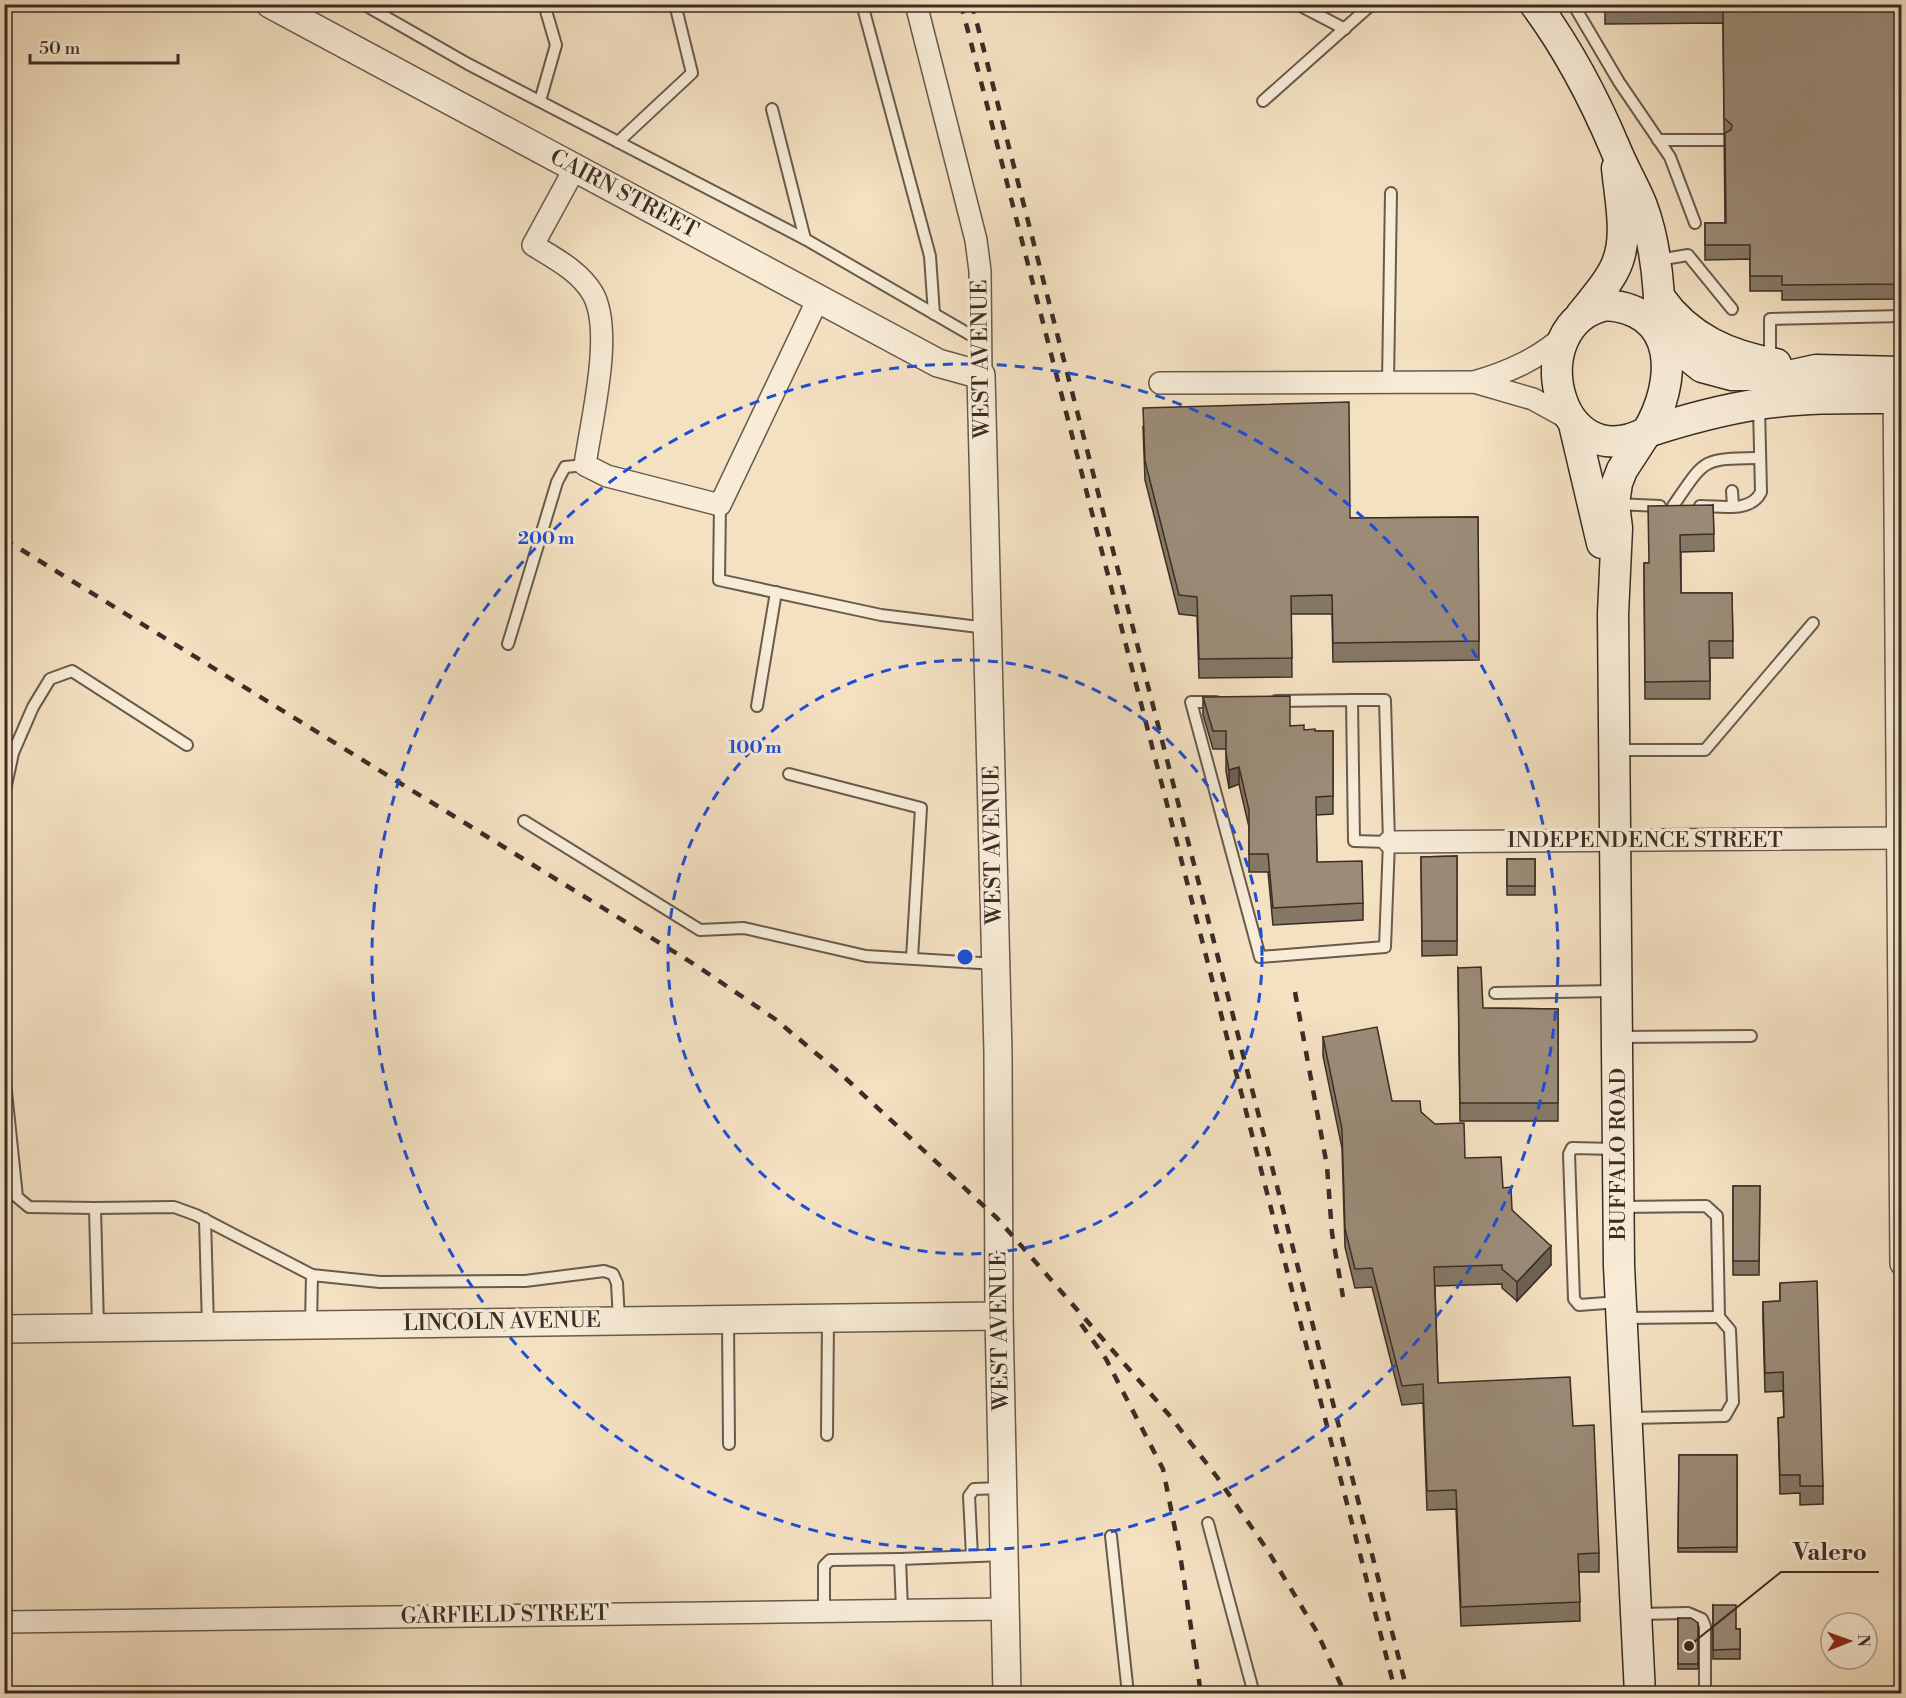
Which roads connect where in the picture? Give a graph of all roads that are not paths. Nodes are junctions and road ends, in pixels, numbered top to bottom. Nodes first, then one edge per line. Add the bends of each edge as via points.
1 (270, 4) edge
2 (363, 4) edge
3 (544, 4) edge
4 (675, 4) edge
5 (862, 4) edge
6 (916, 4) edge
7 (1297, 4) edge
8 (1372, 4) edge
9 (1535, 4) edge
10 (1573, 4) edge
11 (1345, 29) junction
12 (1263, 100) dead end
13 (540, 101) junction
14 (772, 109) dead end
15 (1658, 140) junction
16 (1725, 140) edge
17 (618, 141) junction
18 (1615, 148) junction
19 (575, 168) junction
20 (1391, 193) dead end
21 (1695, 223) dead end
22 (805, 239) junction
23 (1655, 261) junction
24 (819, 298) junction
25 (1660, 298) junction
26 (1732, 309) dead end
27 (934, 314) junction
28 (1902, 316) edge
29 (1573, 325) junction
30 (1660, 333) junction
31 (981, 341) junction
32 (1770, 363) junction
33 (1816, 370) junction
34 (981, 375) junction
35 (1388, 382) junction
36 (1474, 382) junction
37 (1160, 383) dead end
38 (1898, 385) edge
39 (1759, 404) junction
40 (1573, 422) junction
41 (1647, 433) junction
42 (1760, 458) junction
43 (585, 465) junction
44 (1732, 491) dead end
45 (1614, 504) junction
46 (720, 505) junction
47 (1673, 506) junction
48 (1732, 506) junction
49 (776, 592) junction
50 (1613, 614) junction
51 (1813, 623) dead end
52 (987, 628) junction
53 (508, 644) dead end
54 (1352, 700) junction
55 (1260, 701) edge
56 (1226, 702) edge
57 (757, 706) dead end
58 (187, 745) dead end
59 (1615, 750) junction
60 (789, 774) dead end
61 (4, 795) edge
62 (524, 821) dead end
63 (1900, 838) edge
64 (1616, 840) junction
65 (1389, 842) junction
66 (912, 958) junction
67 (996, 964) junction
68 (1617, 991) junction
69 (1495, 993) dead end
70 (1751, 1036) dead end
71 (1618, 1037) junction
72 (4, 1072) edge
73 (1618, 1149) junction
74 (1618, 1207) junction
75 (95, 1208) junction
76 (205, 1219) junction
77 (1901, 1264) edge
78 (312, 1275) junction
79 (1621, 1310) junction
80 (999, 1316) junction
81 (1719, 1317) junction
82 (828, 1318) junction
83 (728, 1319) junction
84 (619, 1321) junction
85 (311, 1325) junction
86 (208, 1326) junction
87 (98, 1328) junction
88 (4, 1329) edge
89 (1626, 1419) junction
90 (827, 1435) dead end
91 (729, 1444) dead end
92 (1003, 1488) junction
93 (1208, 1523) dead end
94 (1111, 1536) dead end
95 (1005, 1555) junction
96 (972, 1556) junction
97 (900, 1559) junction
98 (1006, 1609) junction
99 (902, 1610) junction
100 (824, 1611) junction
101 (1636, 1614) junction
102 (4, 1622) edge
103 (1008, 1694) edge
104 (1128, 1694) edge
105 (1254, 1694) edge
106 (1640, 1694) edge
107 (1705, 1694) edge

1 - 19 street, CAIRN STREET
2 - 13 lane
3 - 13 lane via 556,45
4 - 17 lane via 692,73
5 - 27 lane via 930,256
6 - 31 street, WEST AVENUE via 976,240
7 - 11 lane
8 - 11 lane
9 - 18 main road via 1585,80
10 - 15 lane
11 - 12 lane
13 - 17 lane
14 - 22 lane
15 - 16 lane
15 - 21 lane via 1670,157
17 - 22 lane
18 - 23 main road via 1642,206
18 - 29 main road via 1622,228 1619,259 1614,272
19 - 24 street, CAIRN STREET
19 - 43 street via 533,245 580,278 592,292 602,320 602,348
20 - 35 lane
22 - 27 lane
23 - 25 main road
23 - 26 lane via 1688,255
24 - 34 street, CAIRN STREET via 938,363
24 - 46 street
25 - 30 main road
25 - 32 main road via 1675,317 1708,343
27 - 31 lane
28 - 32 lane via 1770,319
29 - 30 main road via 1595,307 1606,305 1629,308
29 - 36 street via 1546,352
29 - 40 main road via 1560,352 1557,380 1564,408
30 - 33 main road via 1702,367 1732,375 1782,376
30 - 41 main road via 1668,380
31 - 34 street, WEST AVENUE
32 - 33 main road
33 - 38 main road
34 - 52 street, WEST AVENUE
35 - 36 street
35 - 37 street
36 - 40 street via 1533,399
38 - 39 main road
38 - 63 street
39 - 41 main road via 1690,418
39 - 42 lane
40 - 41 main road via 1595,438 1607,441 1619,442
40 - 50 main road, BUFFALO ROAD via 1593,499
41 - 45 main road, BUFFALO ROAD via 1622,470
42 - 47 lane via 1732,463 1717,459 1701,466
42 - 48 lane via 1761,492 1756,501 1748,506
43 - 46 street via 607,476
43 - 53 lane via 565,467 557,482
44 - 48 lane
45 - 47 lane
45 - 50 main road, BUFFALO ROAD via 1617,528
46 - 49 lane via 719,580
47 - 48 lane
49 - 52 lane via 881,615
49 - 57 lane
50 - 59 main road, BUFFALO ROAD
51 - 59 lane via 1705,750
52 - 67 street, WEST AVENUE
54 - 55 lane
54 - 65 lane via 1384,700
54 - 65 lane via 1354,841
56 - 65 lane via 1191,702 1260,957 1385,947
58 - 61 lane via 72,671 50,679 33,707 13,753
59 - 64 main road, BUFFALO ROAD
60 - 66 lane via 921,808
62 - 66 lane via 700,930 744,928 866,956
63 - 64 street, INDEPENDENCE STREET
63 - 77 street
64 - 65 street, INDEPENDENCE STREET
64 - 68 main road, BUFFALO ROAD
66 - 67 lane
67 - 80 street, WEST AVENUE
68 - 69 lane
68 - 71 main road, BUFFALO ROAD
70 - 71 lane
71 - 73 main road, BUFFALO ROAD
72 - 75 lane via 17,1197 29,1208
73 - 74 main road, BUFFALO ROAD
73 - 79 lane via 1572,1148 1569,1154 1574,1299 1579,1305
74 - 79 main road, BUFFALO ROAD
74 - 81 lane via 1706,1206 1717,1216
75 - 76 lane via 174,1207
75 - 87 lane
76 - 78 lane
76 - 86 lane
78 - 84 lane via 380,1282 525,1281 604,1271 613,1274 617,1283
78 - 85 lane
79 - 81 lane
79 - 89 main road, BUFFALO ROAD
80 - 82 street, LINCOLN AVENUE
80 - 92 street, WEST AVENUE
81 - 89 lane via 1730,1330 1733,1402 1725,1416
82 - 83 street, LINCOLN AVENUE
82 - 90 lane
83 - 84 street, LINCOLN AVENUE
83 - 91 lane
84 - 85 street, LINCOLN AVENUE
85 - 86 street, LINCOLN AVENUE
86 - 87 street, LINCOLN AVENUE
87 - 88 street, LINCOLN AVENUE
89 - 101 main road, BUFFALO ROAD
92 - 95 street, WEST AVENUE
92 - 96 lane via 974,1489 969,1496
93 - 105 lane
94 - 104 lane
95 - 96 lane
95 - 98 street, WEST AVENUE
96 - 97 lane
97 - 99 lane
97 - 100 lane via 830,1560 824,1566
98 - 99 street, GARFIELD STREET
98 - 103 street, WEST AVENUE
99 - 100 street, GARFIELD STREET
100 - 102 street, GARFIELD STREET
101 - 106 main road, BUFFALO ROAD
101 - 107 lane via 1688,1613 1702,1619

